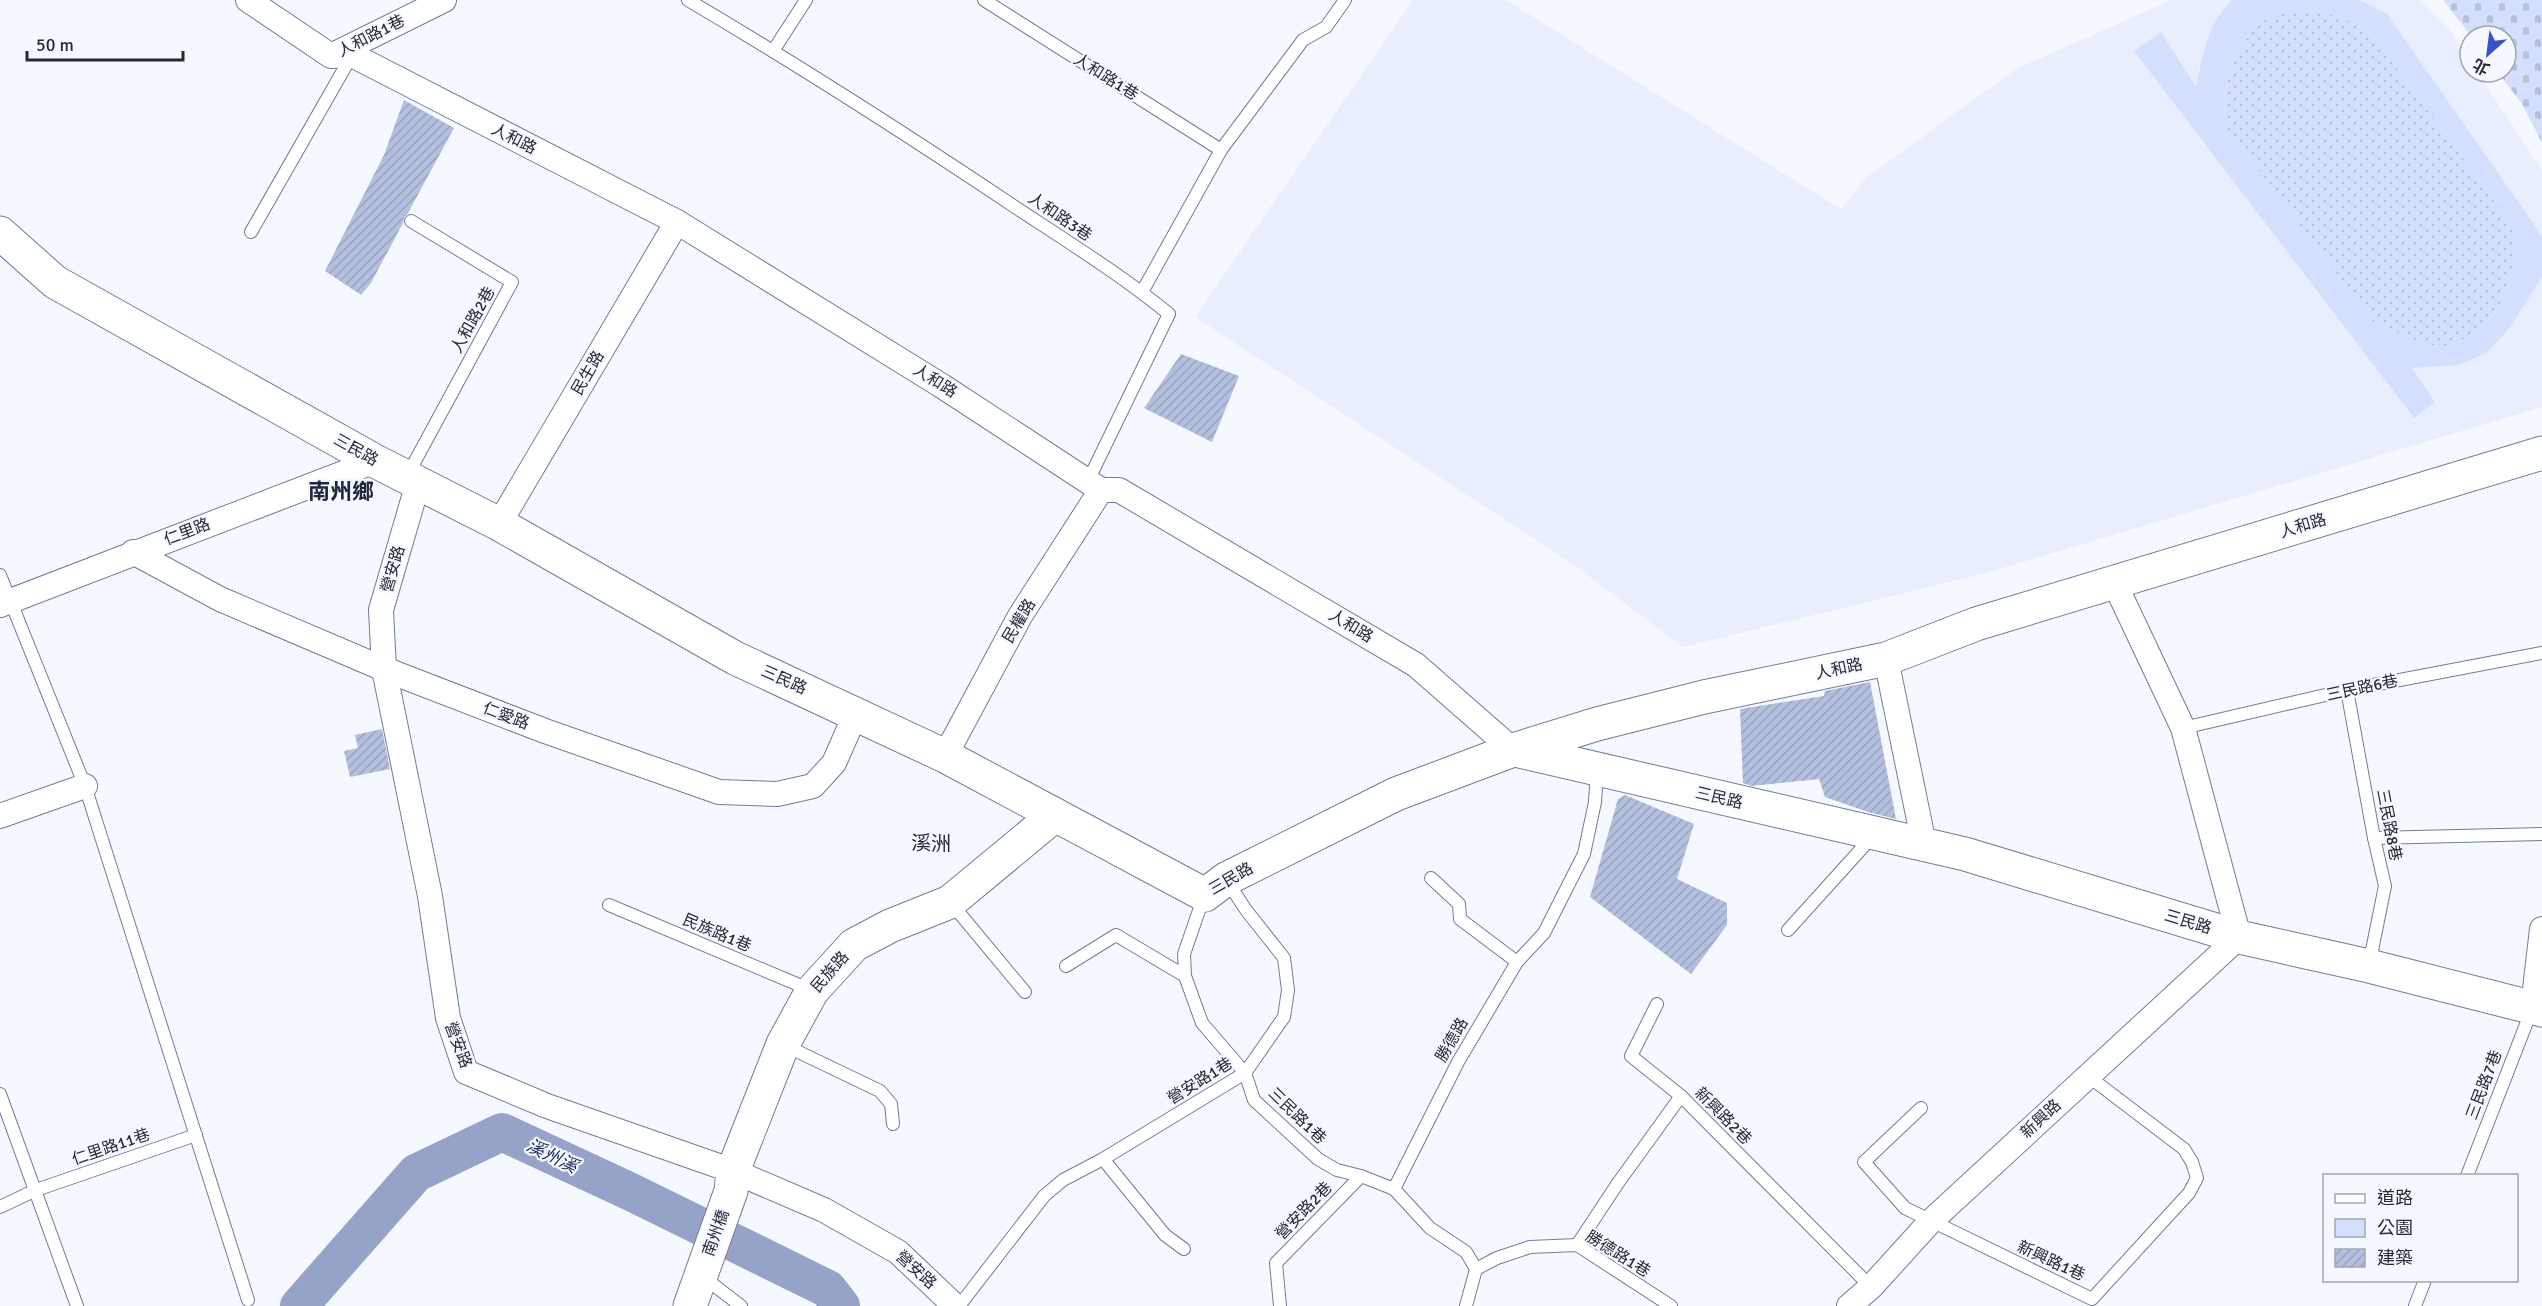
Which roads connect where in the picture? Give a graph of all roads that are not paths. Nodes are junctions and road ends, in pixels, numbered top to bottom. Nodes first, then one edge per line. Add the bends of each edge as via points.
1 (248, 0) edge
2 (444, 0) edge
3 (688, 0) edge
4 (806, 0) edge
5 (1345, 0) edge
6 (989, 1) edge
7 (774, 51) junction
8 (341, 56) junction
9 (1221, 150) junction
10 (411, 221) dead end
11 (677, 222) junction
12 (251, 231) dead end
13 (0, 232) edge
14 (1142, 292) junction
15 (2542, 453) edge
16 (375, 461) junction
17 (412, 480) junction
18 (1094, 486) junction
19 (499, 525) junction
20 (133, 552) junction
21 (0, 575) edge
22 (2115, 584) junction
23 (4, 603) edge
24 (2542, 653) edge
25 (1886, 659) junction
26 (384, 669) junction
27 (2348, 690) junction
28 (856, 713) junction
29 (2182, 728) junction
30 (1513, 750) junction
31 (945, 756) junction
32 (1597, 769) junction
33 (85, 786) junction
34 (0, 816) edge
35 (1055, 816) junction
36 (1876, 833) junction
37 (2542, 834) edge
38 (2374, 838) junction
39 (1924, 844) junction
40 (1431, 878) dead end
41 (1215, 887) junction
42 (950, 902) junction
43 (609, 905) dead end
44 (2542, 929) edge
45 (1788, 930) dead end
46 (2238, 937) junction
47 (1517, 962) junction
48 (1066, 966) dead end
49 (2369, 966) junction
50 (1185, 976) junction
51 (812, 991) junction
52 (1025, 992) dead end
53 (1657, 1004) dead end
54 (2537, 1008) edge
55 (783, 1044) junction
56 (1245, 1073) junction
57 (2088, 1076) junction
58 (0, 1094) edge
59 (1681, 1096) junction
60 (1921, 1108) dead end
61 (893, 1124) dead end
62 (196, 1135) junction
63 (1103, 1159) junction
64 (2468, 1174) edge
65 (1361, 1176) junction
66 (732, 1181) junction
67 (1394, 1189) junction
68 (36, 1190) junction
69 (0, 1207) edge
70 (1930, 1222) junction
71 (1577, 1245) junction
72 (1185, 1249) dead end
73 (1476, 1269) junction
74 (700, 1275) junction
75 (2425, 1282) edge
76 (1870, 1287) junction
77 (248, 1300) dead end
78 (77, 1306) edge
79 (690, 1306) edge
80 (741, 1306) edge
81 (957, 1306) edge
82 (1280, 1306) edge
83 (1467, 1306) edge
84 (1671, 1306) edge
85 (1849, 1306) edge
86 (2415, 1306) edge

1 - 8 street, 人和路
2 - 8 street, 人和路1巷
3 - 7 lane
4 - 7 lane
5 - 9 lane via 1326,27 1303,40
6 - 9 lane, 人和路1巷
7 - 14 lane, 人和路3巷
8 - 11 street, 人和路
8 - 12 lane
9 - 14 lane
10 - 17 lane, 人和路2巷 via 512,282
11 - 18 street, 人和路 via 942,386
11 - 19 street, 民生路
13 - 16 main road, 三民路 via 55,282
14 - 18 lane, 人和路3巷 via 1169,314
15 - 22 main road, 人和路
16 - 17 main road, 三民路
16 - 20 street, 仁里路
17 - 19 main road, 三民路
17 - 26 street, 營安路 via 381,610
18 - 30 street, 人和路 via 1119,490 1416,665
18 - 31 street, 民權路
19 - 28 main road, 三民路 via 735,658
20 - 23 street, 仁里路
20 - 26 street, 仁愛路 via 220,600
21 - 23 lane
22 - 25 main road, 人和路 via 1976,624
22 - 29 street
23 - 33 lane
24 - 27 lane, 三民路6巷
25 - 30 main road, 人和路 via 1704,696
25 - 39 street
26 - 28 street, 仁愛路 via 719,792 777,795 813,786 834,764
26 - 66 street, 營安路 via 430,896 448,1018 466,1072
27 - 29 lane, 三民路6巷
27 - 38 lane, 三民路8巷
28 - 31 main road, 三民路
29 - 46 street
30 - 32 main road, 三民路
30 - 41 main road, 三民路 via 1396,794
31 - 35 main road, 三民路
32 - 36 main road, 三民路
32 - 47 lane, 勝德路 via 1595,802 1584,854 1544,933
33 - 34 street
33 - 62 lane
35 - 41 main road, 三民路
35 - 42 main road, 民族路
36 - 39 main road, 三民路
36 - 45 lane
37 - 38 lane
38 - 49 lane, 三民路8巷 via 2385,886
39 - 46 main road, 三民路
40 - 47 lane via 1460,904 1460,919
41 - 50 lane, 三民路1巷 via 1184,954
41 - 56 lane, 營安路1巷 via 1246,910 1284,958 1288,990 1284,1017
42 - 51 main road, 民族路 via 854,945
42 - 52 lane
43 - 51 lane, 民族路1巷
44 - 54 street
46 - 49 main road, 三民路
46 - 57 street, 新興路
47 - 67 lane, 勝德路 via 1458,1062
48 - 50 lane via 1116,935
49 - 54 main road, 三民路
50 - 56 lane, 三民路1巷 via 1202,1023
51 - 55 main road, 民族路
53 - 59 lane via 1632,1056
54 - 64 lane, 三民路7巷
55 - 61 lane via 879,1091 891,1104
55 - 66 main road, 民族路
56 - 63 lane, 營安路1巷
56 - 65 lane, 三民路1巷 via 1254,1100 1301,1144 1337,1170
57 - 70 street, 新興路
57 - 70 lane, 新興路1巷 via 2184,1149 2197,1178 2189,1193 2092,1299
58 - 68 lane
59 - 71 lane, 新興路2巷
59 - 76 lane, 新興路2巷
60 - 70 lane, 新興路1巷 via 1864,1162 1905,1208
62 - 68 lane, 仁里路11巷
62 - 77 lane
63 - 72 lane via 1165,1235
63 - 81 lane, 營安路1巷 via 1063,1180 1044,1196
65 - 67 lane, 三民路1巷
65 - 82 lane, 營安路2巷 via 1276,1263
66 - 74 main road, 南州橋
66 - 81 street, 營安路 via 824,1210 898,1252
67 - 73 lane via 1430,1228 1466,1252
68 - 69 lane, 仁里路11巷
68 - 78 lane
70 - 76 street, 新興路
71 - 73 lane, 勝德路1巷 via 1530,1247
71 - 84 lane, 勝德路1巷
73 - 83 lane
74 - 79 main road, 南州橋
74 - 80 lane
75 - 86 lane
76 - 85 street, 新興路

